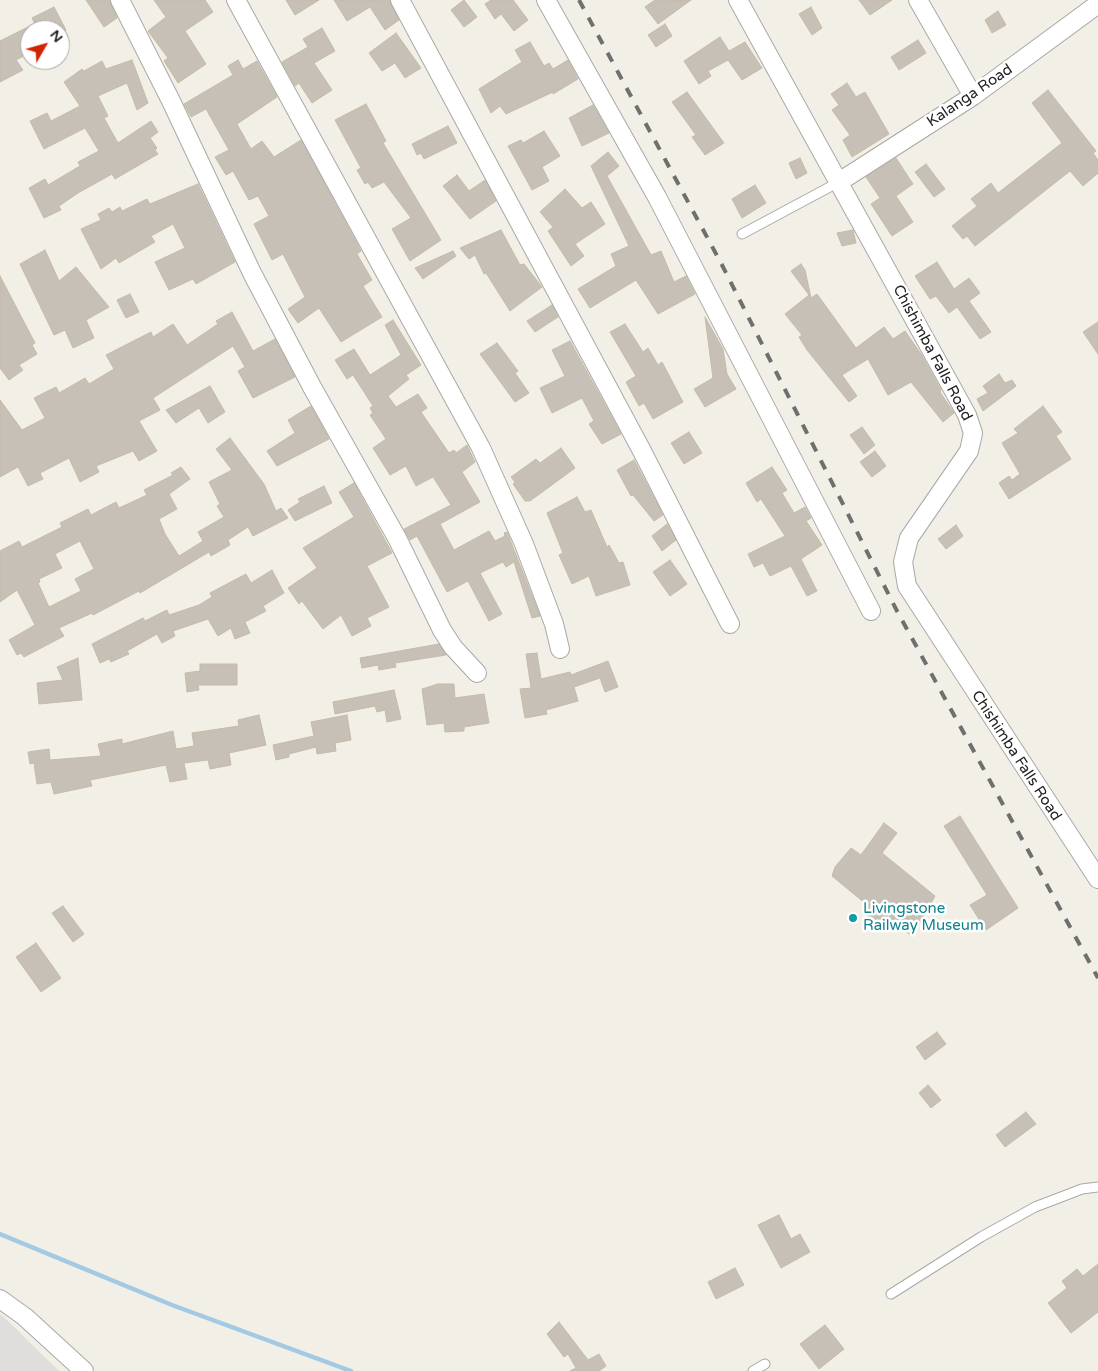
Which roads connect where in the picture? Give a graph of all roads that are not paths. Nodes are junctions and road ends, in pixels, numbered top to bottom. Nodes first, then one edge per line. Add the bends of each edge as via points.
1 (120, 0) edge
2 (236, 0) edge
3 (400, 0) edge
4 (546, 0) edge
5 (738, 0) edge
6 (918, 0) edge
7 (1093, 4) edge
8 (973, 96) junction
9 (839, 182) junction
10 (742, 234) dead end
11 (871, 611) dead end
12 (730, 624) dead end
13 (560, 649) dead end
14 (477, 673) dead end
15 (1098, 879) edge
16 (1098, 1188) edge
17 (891, 1294) dead end
18 (0, 1299) edge
19 (765, 1364) dead end
20 (84, 1371) edge
21 (753, 1371) edge

1 - 14 street via 252,273 312,387 397,538 442,630
2 - 13 street via 482,448 524,544
3 - 12 street via 642,451
4 - 11 street via 657,197
5 - 9 street, Chishimba Falls Road
6 - 8 street
7 - 8 street, Kalanga Road
8 - 9 street, Kalanga Road
9 - 10 lane
9 - 15 street, Chishimba Falls Road via 967,415 973,433 969,451 909,538 903,562 907,586
16 - 17 lane via 1082,1189 1035,1207
18 - 20 street via 25,1317
19 - 21 lane

